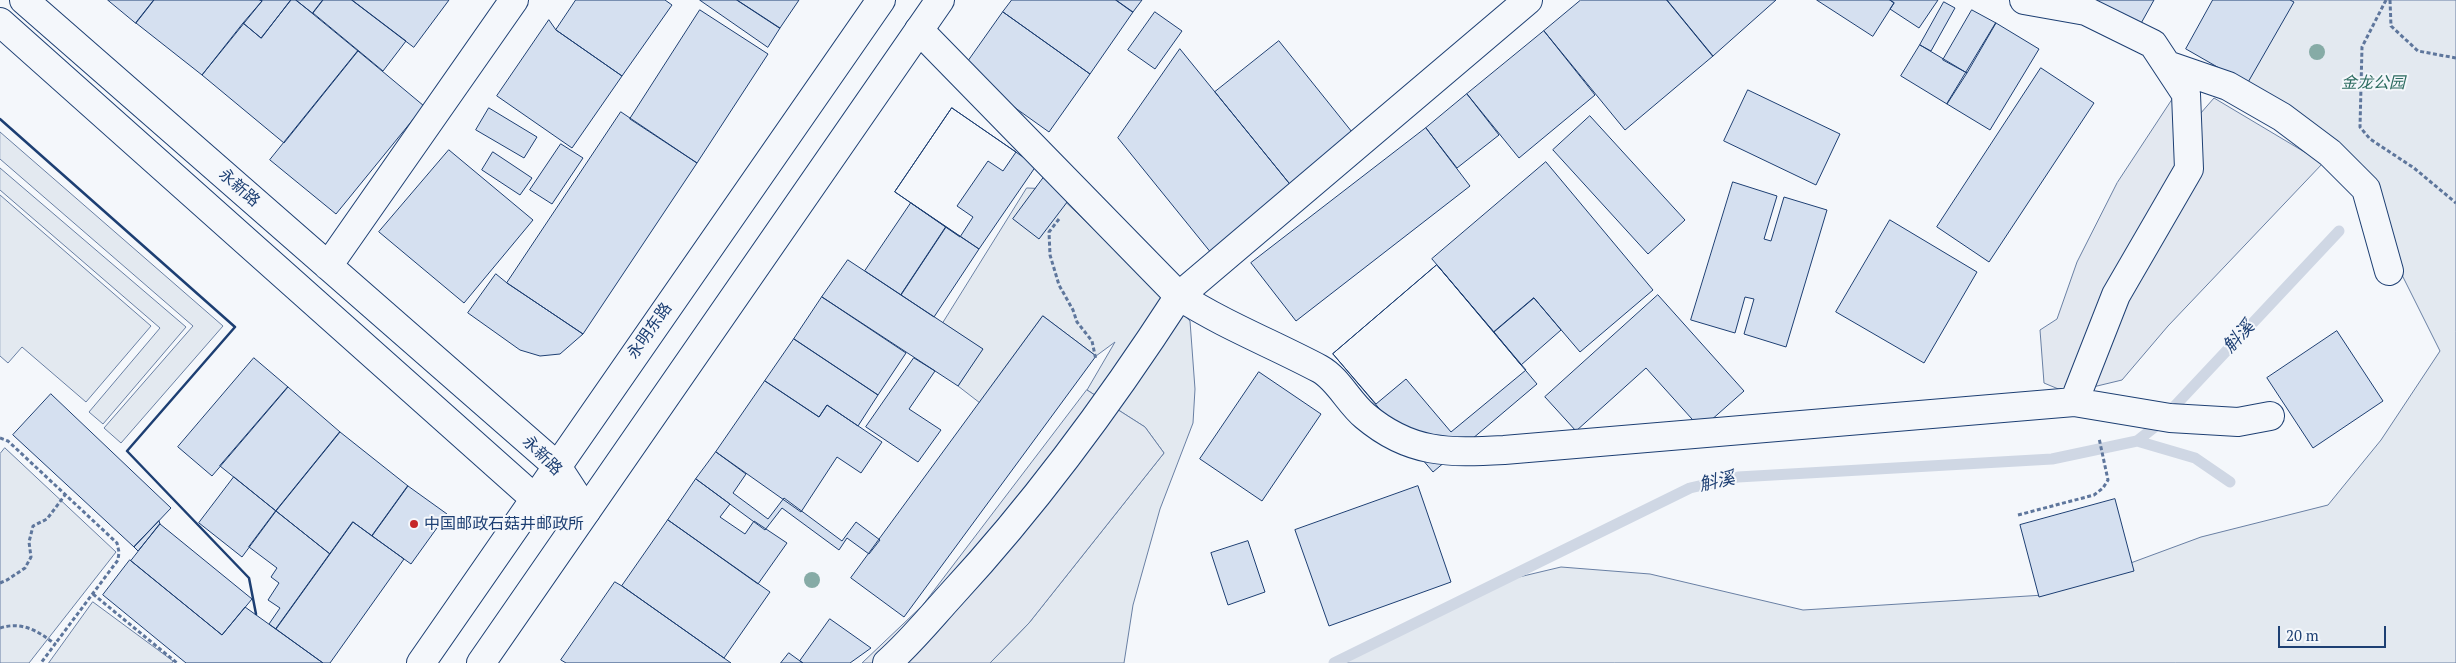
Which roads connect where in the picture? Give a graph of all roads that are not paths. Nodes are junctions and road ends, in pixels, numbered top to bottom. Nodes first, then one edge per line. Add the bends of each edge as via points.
1 (24, 0) edge
2 (514, 0) edge
3 (881, 0) edge
4 (940, 0) edge
5 (1528, 0) edge
6 (2024, 0) edge
7 (0, 22) edge
8 (919, 30) junction
9 (2167, 66) junction
10 (328, 266) junction
11 (2389, 271) dead end
12 (1179, 296) junction
13 (2074, 402) junction
14 (2270, 416) dead end
15 (556, 465) junction
16 (534, 498) junction
17 (586, 511) junction
18 (420, 663) edge
19 (481, 663) edge
20 (887, 663) edge

1 - 10 street, 永新路
2 - 10 street
3 - 15 street, 永明东路
4 - 8 street
5 - 12 street
6 - 9 street via 2086,11 2153,44
7 - 16 street, 永新路
8 - 12 street
8 - 17 street
9 - 11 street via 2228,86 2282,117 2330,153 2366,189
9 - 13 street via 2186,94 2189,169 2116,295
10 - 15 street, 永新路
12 - 13 street via 1211,317 1323,371 1365,416 1408,444 1452,452 1514,450
12 - 20 street via 1059,469 974,570
13 - 14 street via 2170,418 2238,422
15 - 16 street, 永明东路
15 - 17 street, 永新路
16 - 17 street, 永新路
16 - 18 street, 永明东路
17 - 19 street

